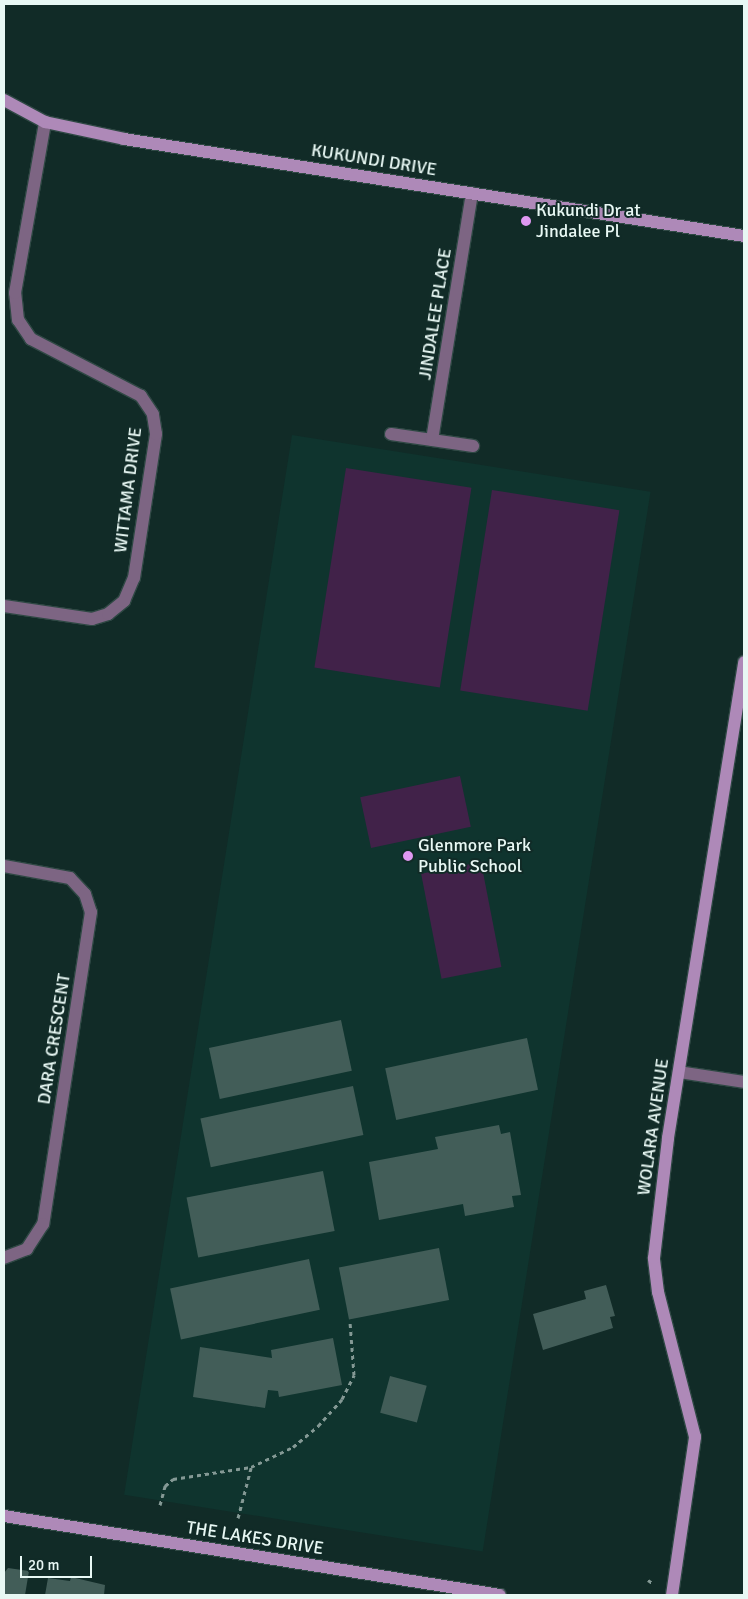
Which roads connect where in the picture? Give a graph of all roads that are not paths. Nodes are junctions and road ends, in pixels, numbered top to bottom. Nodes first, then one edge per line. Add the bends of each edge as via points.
1 (4, 100) edge
2 (45, 122) junction
3 (472, 193) junction
4 (744, 236) edge
5 (391, 434) dead end
6 (432, 440) junction
7 (473, 446) dead end
8 (4, 606) edge
9 (744, 662) edge
10 (4, 866) edge
11 (679, 1072) junction
12 (744, 1082) edge
13 (4, 1258) edge
14 (4, 1516) edge
15 (500, 1595) edge
16 (672, 1595) edge

1 - 2 street, KUKUNDI DRIVE
2 - 3 street, KUKUNDI DRIVE via 124,139
2 - 8 street, WITTAMA DRIVE via 15,293 18,320 31,338 42,345 141,396 153,414 156,434 134,578 124,601 108,614 92,619
3 - 4 street, KUKUNDI DRIVE
3 - 6 street, JINDALEE PLACE
5 - 6 street
6 - 7 street
9 - 11 street, WOLARA AVENUE
10 - 13 street, DARA CRESCENT via 70,878 85,894 91,912 43,1224 26,1249
11 - 12 street
11 - 16 street, WOLARA AVENUE via 654,1258 658,1292 694,1438 693,1468
14 - 15 street, THE LAKES DRIVE

